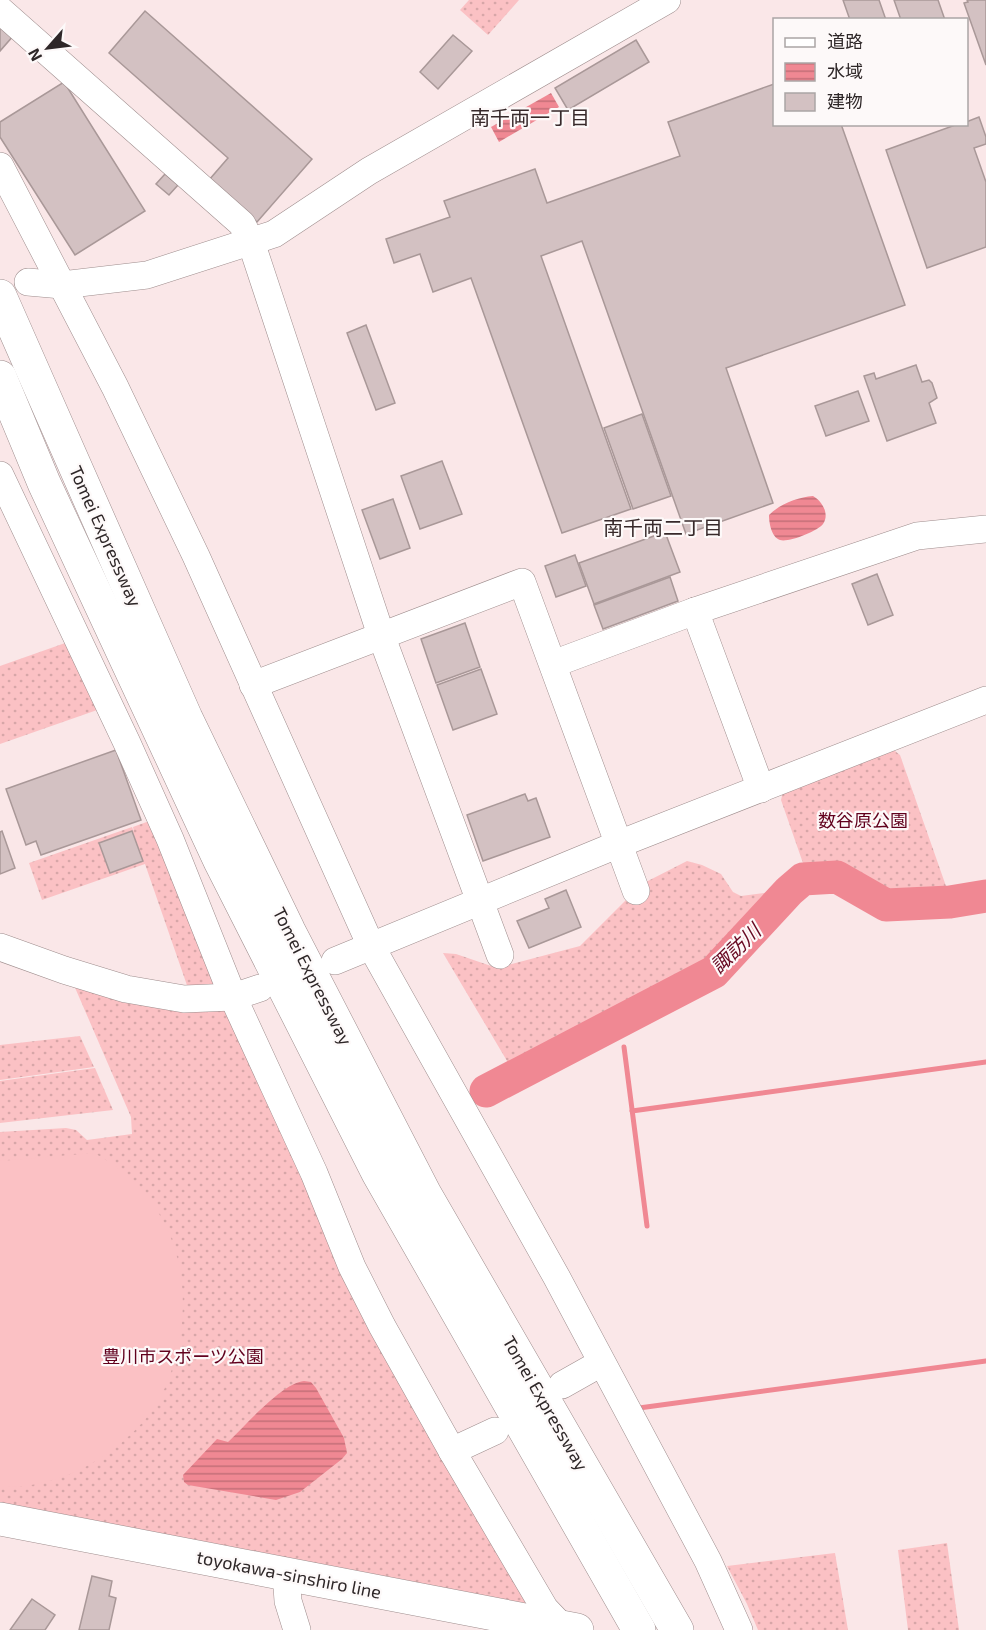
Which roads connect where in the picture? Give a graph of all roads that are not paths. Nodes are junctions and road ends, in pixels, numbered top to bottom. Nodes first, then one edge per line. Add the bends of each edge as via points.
1 (667, 0) edge
2 (0, 10) edge
3 (0, 166) edge
4 (250, 242) junction
5 (62, 285) junction
6 (14, 289) edge
7 (0, 377) edge
8 (0, 475) edge
9 (986, 529) edge
10 (695, 611) junction
11 (381, 635) junction
12 (553, 664) junction
13 (253, 685) junction
14 (986, 700) edge
15 (761, 789) junction
16 (619, 844) junction
17 (636, 891) dead end
18 (480, 902) junction
19 (0, 946) edge
20 (371, 946) junction
21 (500, 955) dead end
22 (336, 961) dead end
23 (260, 988) dead end
24 (233, 997) junction
25 (601, 1363) junction
26 (562, 1385) dead end
27 (495, 1431) dead end
28 (452, 1450) junction
29 (0, 1519) edge
30 (286, 1572) junction
31 (680, 1625) edge
32 (637, 1626) edge
33 (569, 1629) edge
34 (297, 1630) edge
35 (739, 1630) edge

1 - 4 street via 369,171 274,234
2 - 4 street via 242,224
3 - 5 street
4 - 5 street via 147,275
4 - 11 street
5 - 6 street
5 - 13 street via 186,535
6 - 31 main road, Tomei Expressway via 186,718 289,931 425,1194 602,1500
7 - 32 main road, Tomei Expressway via 44,483 219,861 373,1162
8 - 24 street via 128,743
9 - 10 street via 917,536
10 - 12 street
10 - 15 street
11 - 12 street via 522,582
11 - 13 street
11 - 18 street
12 - 16 street
13 - 20 street
14 - 15 street
15 - 16 street
16 - 17 street
16 - 18 street
18 - 20 street
18 - 21 street
19 - 24 street via 126,988 184,999
20 - 22 street
20 - 25 street
23 - 24 street
24 - 28 street via 306,1154 352,1267
25 - 26 street
25 - 35 street via 708,1561
27 - 28 street
28 - 33 street via 545,1609
29 - 30 main road, toyokawa-sinshiro line
30 - 33 main road, toyokawa-sinshiro line
30 - 34 street via 288,1601

